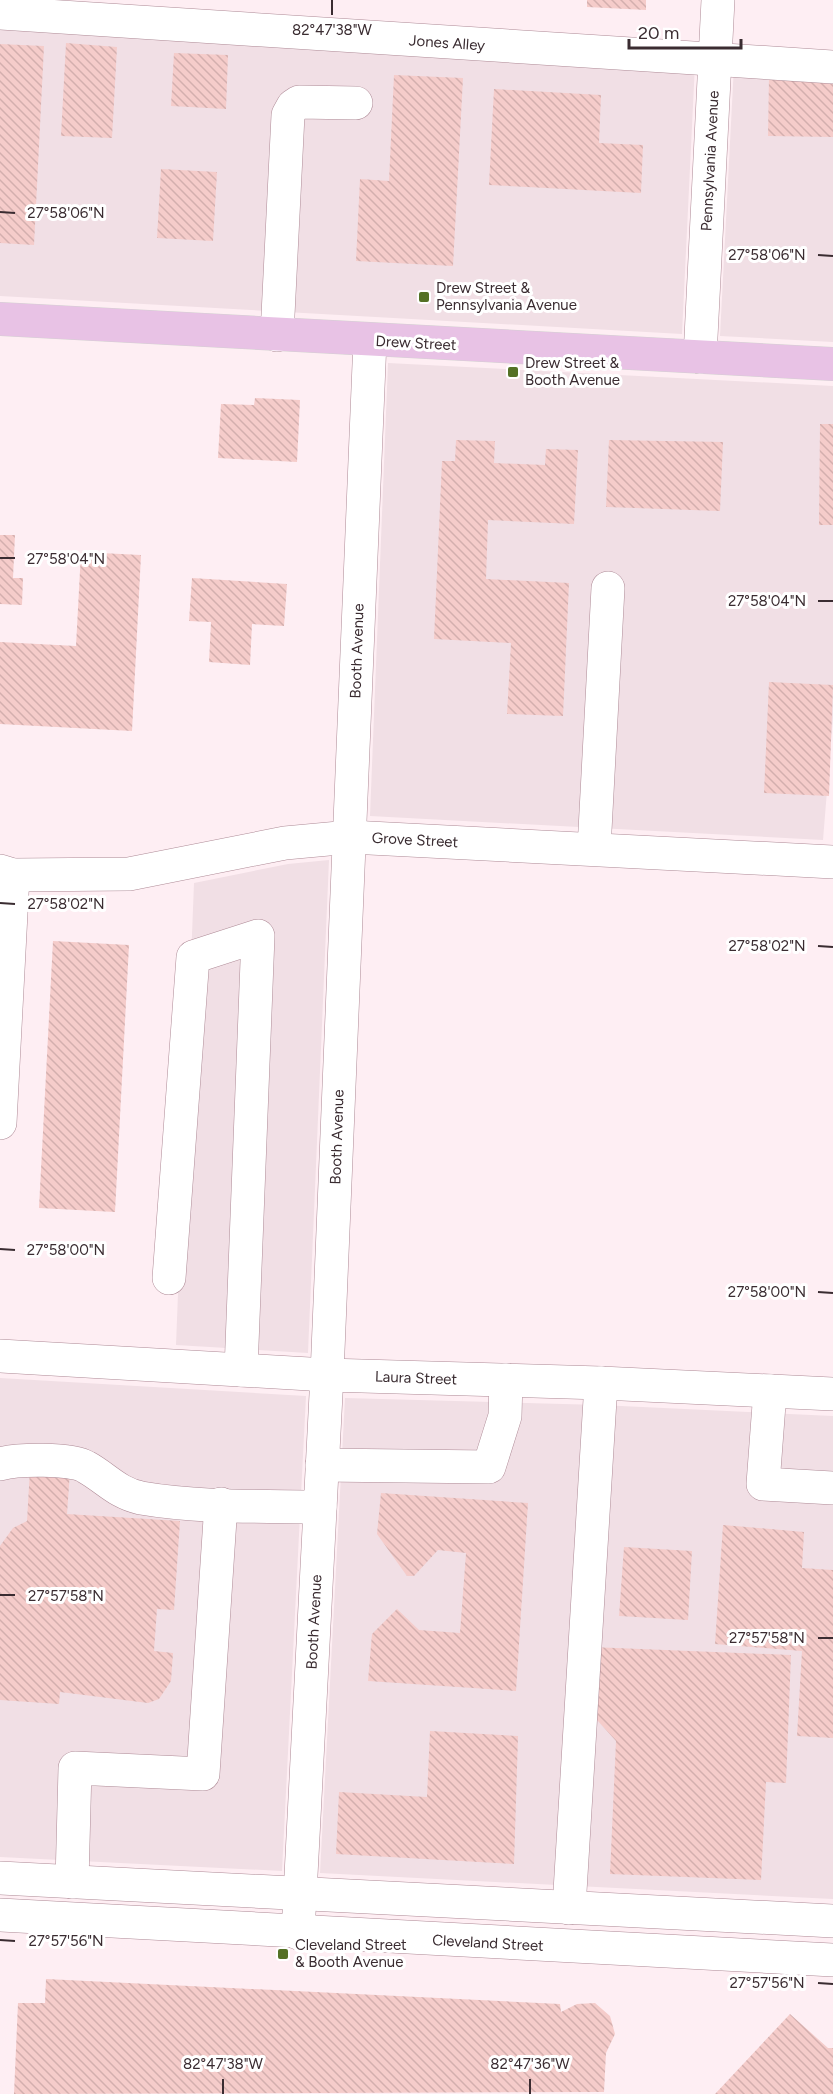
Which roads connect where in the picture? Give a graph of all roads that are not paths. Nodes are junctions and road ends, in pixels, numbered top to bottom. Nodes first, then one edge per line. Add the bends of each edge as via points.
1 (718, 0) edge
2 (0, 14) edge
3 (715, 60) junction
4 (833, 67) edge
5 (356, 103) dead end
6 (0, 319) edge
7 (277, 335) junction
8 (370, 340) junction
9 (700, 357) junction
10 (833, 364) edge
11 (608, 588) dead end
12 (350, 837) junction
13 (594, 849) junction
14 (833, 862) edge
15 (7, 873) edge
16 (0, 1123) edge
17 (169, 1278) dead end
18 (0, 1356) edge
19 (241, 1370) junction
20 (327, 1375) junction
21 (506, 1380) junction
22 (601, 1383) junction
23 (770, 1390) junction
24 (833, 1394) edge
25 (0, 1464) edge
26 (322, 1465) junction
27 (833, 1488) edge
28 (221, 1504) junction
29 (320, 1507) junction
30 (0, 1878) edge
31 (72, 1882) junction
32 (300, 1894) junction
33 (569, 1908) junction
34 (0, 1915) edge
35 (833, 1922) edge
36 (298, 1933) junction
37 (833, 1960) edge

1 - 3 street, Pennsylvania Avenue
2 - 3 street, Jones Alley
3 - 4 street, Jones Alley
3 - 9 street, Pennsylvania Avenue
5 - 7 street via 299,102 288,115
6 - 7 main road, Drew Street
7 - 8 main road, Drew Street
8 - 9 main road, Drew Street
8 - 12 street, Booth Avenue
9 - 10 main road, Drew Street
11 - 13 street
12 - 13 street, Grove Street
12 - 15 street, Grove Street via 285,843 129,874
12 - 20 street, Booth Avenue
13 - 14 street, Grove Street
15 - 16 street
17 - 19 street via 193,957 258,936
18 - 19 street, Laura Street
19 - 20 street, Laura Street
20 - 21 street, Laura Street
20 - 26 street, Booth Avenue
21 - 22 street, Laura Street
21 - 26 street via 505,1416 489,1467
22 - 23 street, Laura Street
22 - 33 street
23 - 24 street, Laura Street
23 - 27 street via 763,1484
25 - 28 street via 19,1460 82,1465 131,1496
26 - 29 street, Booth Avenue
28 - 29 street
28 - 31 street via 203,1774 75,1768
29 - 32 street, Booth Avenue
30 - 31 street
31 - 32 street
32 - 33 street
32 - 36 street, Booth Avenue
33 - 35 street
34 - 36 street, Cleveland Street
36 - 37 street, Cleveland Street

